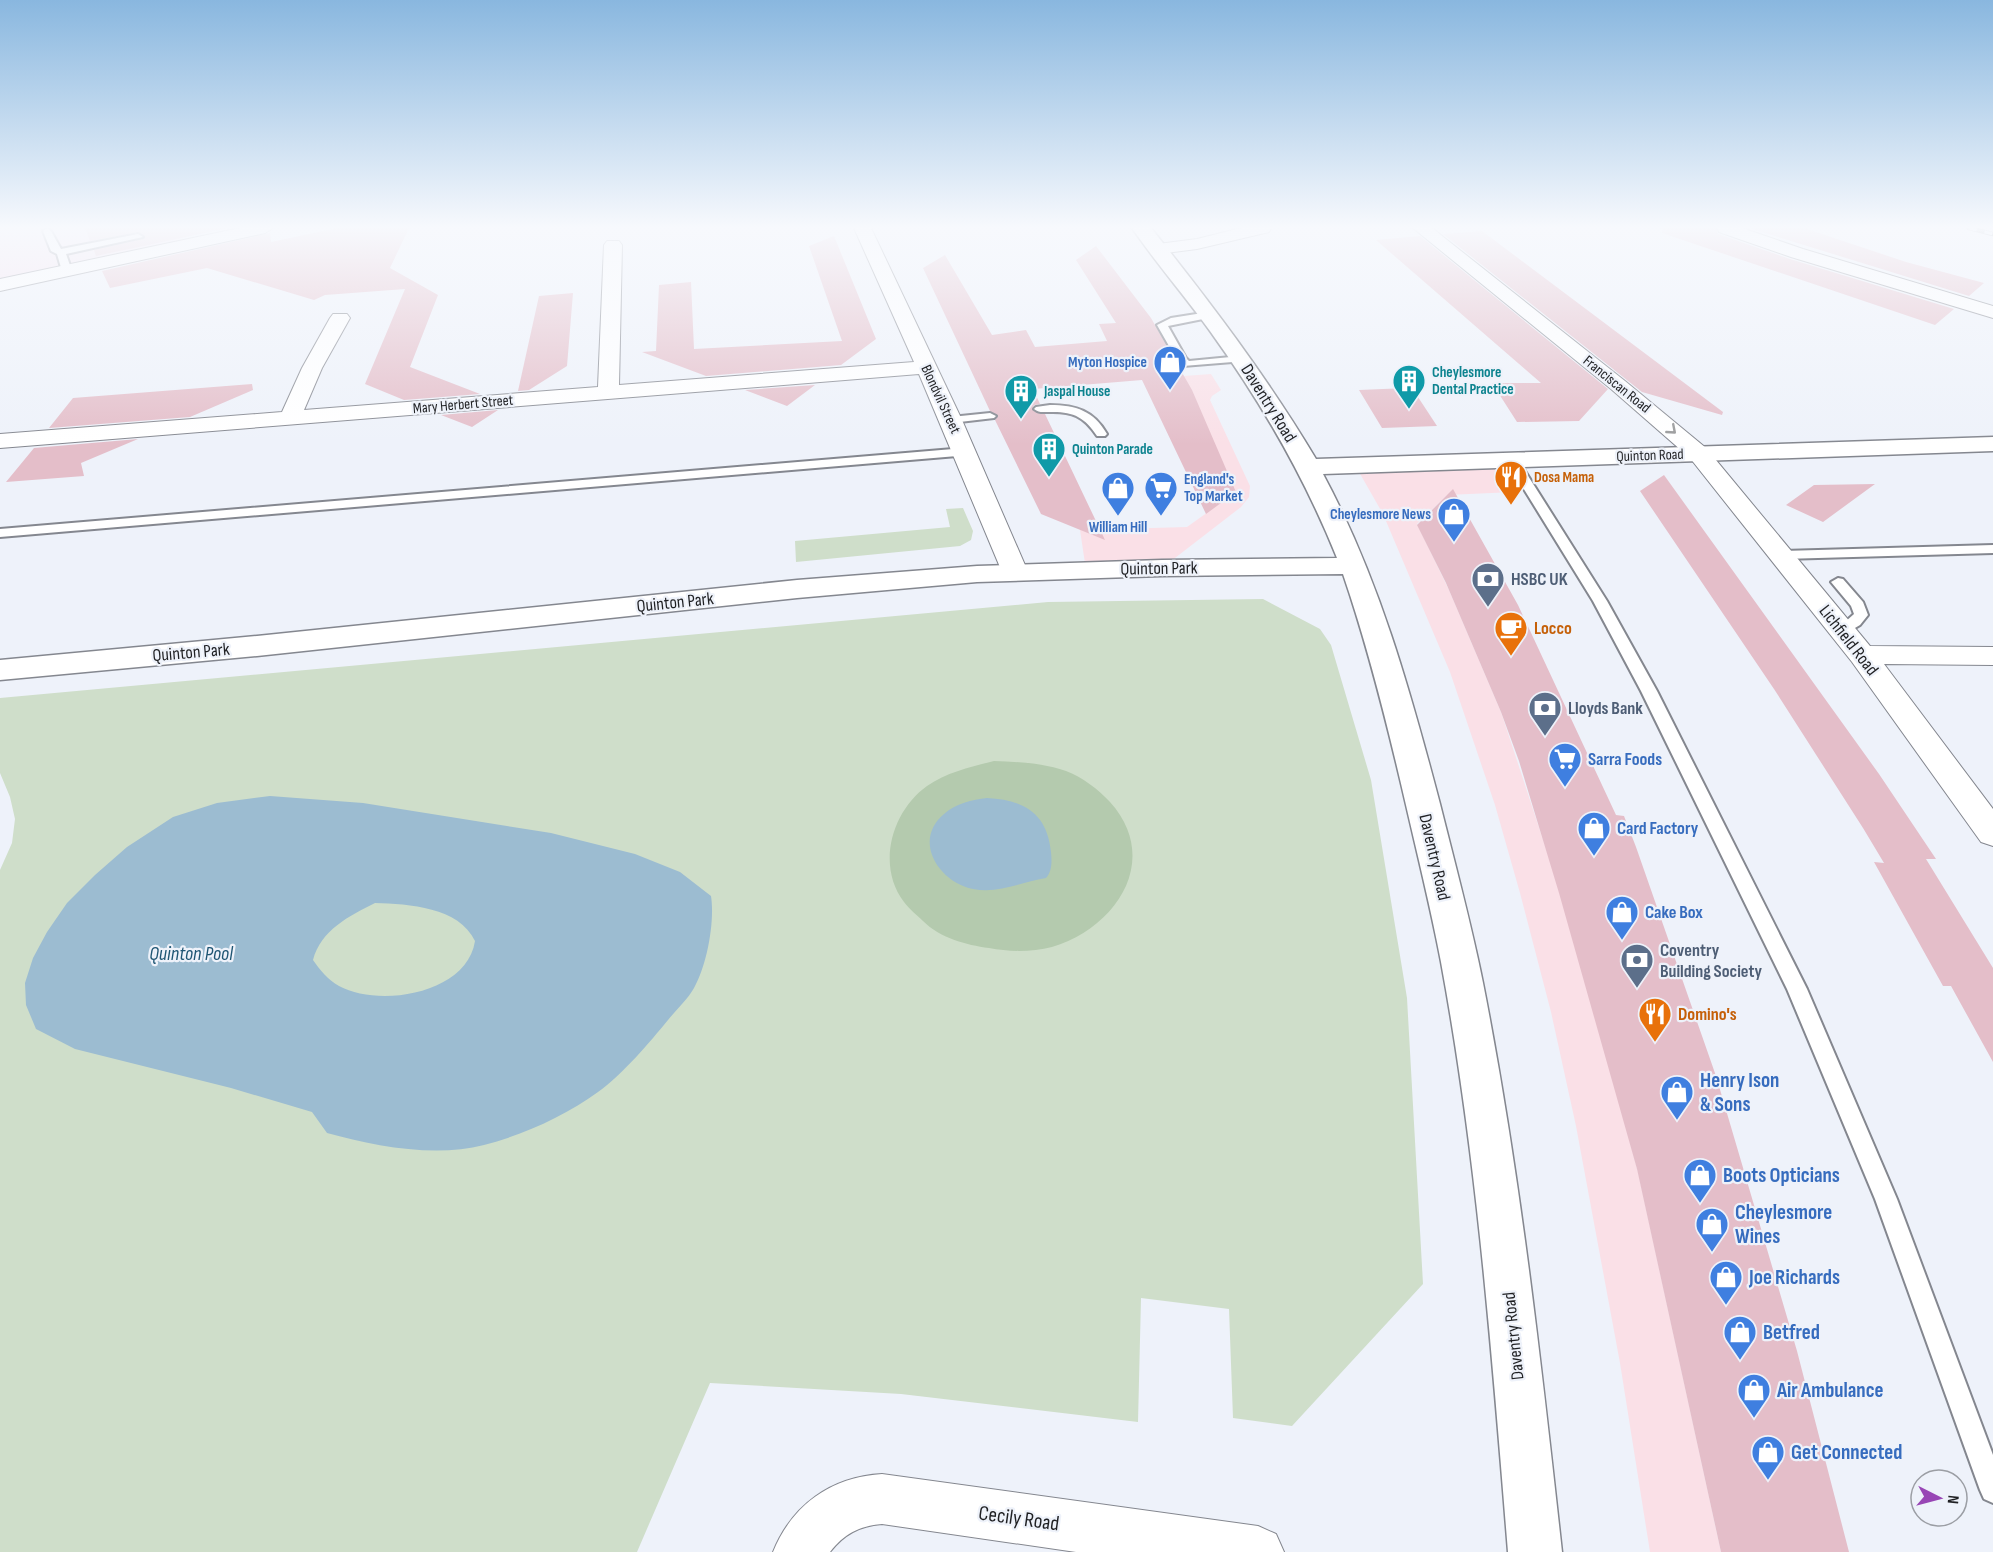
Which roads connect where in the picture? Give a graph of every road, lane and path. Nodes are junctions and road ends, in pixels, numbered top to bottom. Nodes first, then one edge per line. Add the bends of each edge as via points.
1 (611, 300) edge
2 (895, 300) edge
3 (1198, 300) edge
4 (1511, 300) edge
5 (1955, 300) edge
6 (1993, 312) edge
7 (1209, 315) junction
8 (340, 318) dead end
9 (1241, 359) junction
10 (926, 368) junction
11 (608, 392) junction
12 (1041, 409) dead end
13 (990, 416) dead end
14 (290, 418) junction
15 (951, 420) junction
16 (1101, 434) dead end
17 (0, 441) edge
18 (1993, 444) edge
19 (965, 452) junction
20 (1698, 453) junction
21 (1512, 460) junction
22 (1307, 467) junction
23 (0, 532) edge
24 (1993, 549) edge
25 (1783, 555) junction
26 (1351, 566) junction
27 (1015, 572) junction
28 (1838, 582) dead end
29 (1843, 630) junction
30 (1862, 655) junction
31 (1993, 656) edge
32 (0, 670) edge
33 (1993, 833) edge
34 (1993, 1490) edge
35 (799, 1552) edge
36 (1258, 1552) edge
37 (1535, 1552) edge

1 - 11 street
2 - 10 street, Blondvil Street
3 - 7 street, Daventry Road
4 -> 20 street, Franciscan Road
5 - 6 street
7 - 9 street, Daventry Road
7 - 9 lane via 1162,325 1182,360 1187,364
8 - 14 street
9 - 22 street, Daventry Road via 1279,415
10 - 11 street, Mary Herbert Street
10 - 15 street, Blondvil Street
11 - 14 street, Mary Herbert Street
12 - 16 lane via 1075,409 1091,418
13 - 15 lane
14 - 17 street, Mary Herbert Street
15 - 19 street, Blondvil Street
18 - 20 street, Quinton Road
19 - 23 lane
19 - 27 street, Blondvil Street
20 - 21 street, Quinton Road
20 - 25 street, Lichfield Road
21 - 22 street, Quinton Road
21 - 34 lane via 1600,602 1649,691 1797,989 1886,1199
22 - 26 street, Daventry Road
24 - 25 lane
25 - 29 street, Lichfield Road
26 - 27 street, Quinton Park
26 - 37 street, Daventry Road via 1404,724 1464,982 1515,1342
27 - 32 street, Quinton Park via 797,589
28 - 29 lane via 1858,605 1861,615
29 - 30 street, Lichfield Road
30 - 31 street
30 - 33 street, Lichfield Road
35 - 36 street, Cecily Road via 819,1525 835,1512 853,1502 870,1499

